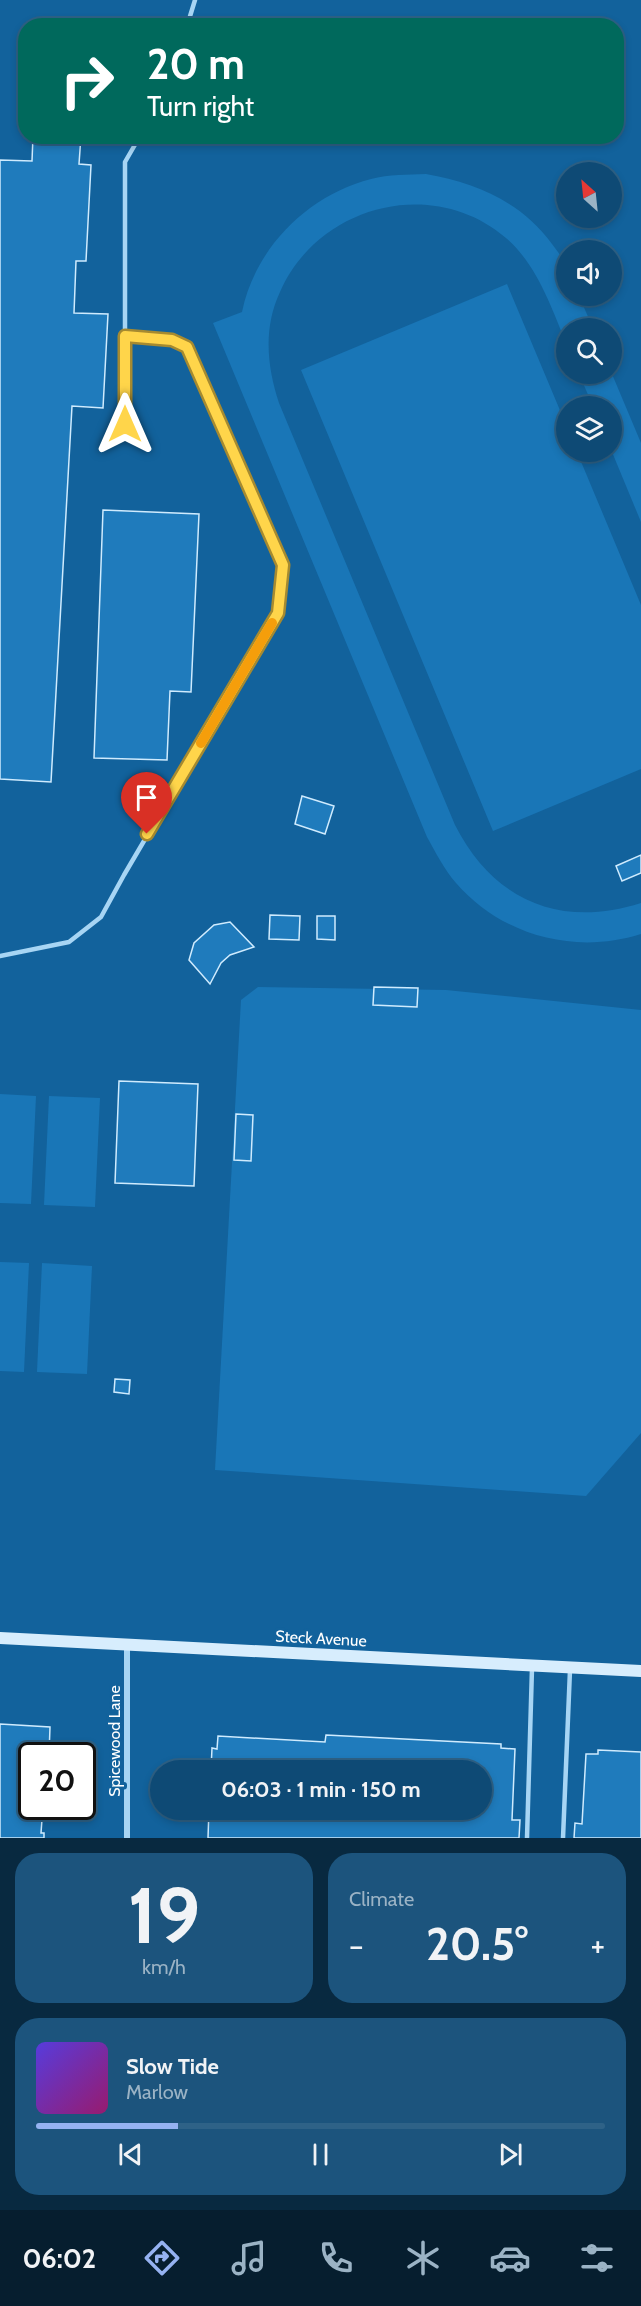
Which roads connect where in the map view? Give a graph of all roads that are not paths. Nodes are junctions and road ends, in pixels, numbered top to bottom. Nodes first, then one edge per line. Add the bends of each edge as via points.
1 (195, 0) edge
2 (189, 18) edge
3 (135, 144) edge
4 (125, 336) junction
5 (125, 424) dead end
6 (0, 956) edge
7 (0, 1638) edge
8 (127, 1644) junction
9 (532, 1665) junction
10 (570, 1667) junction
11 (641, 1671) edge
12 (127, 1838) edge
13 (527, 1838) edge
14 (563, 1838) edge

1 - 2 lane
3 - 4 lane via 125,162
4 - 5 lane
4 - 6 lane via 172,340 187,347 283,565 278,613 101,917 69,942
7 - 8 street, Steck Avenue
8 - 9 street, Steck Avenue
8 - 12 street, Spicewood Lane
9 - 10 street, Steck Avenue
9 - 13 lane
10 - 11 street, Steck Avenue
10 - 14 lane

